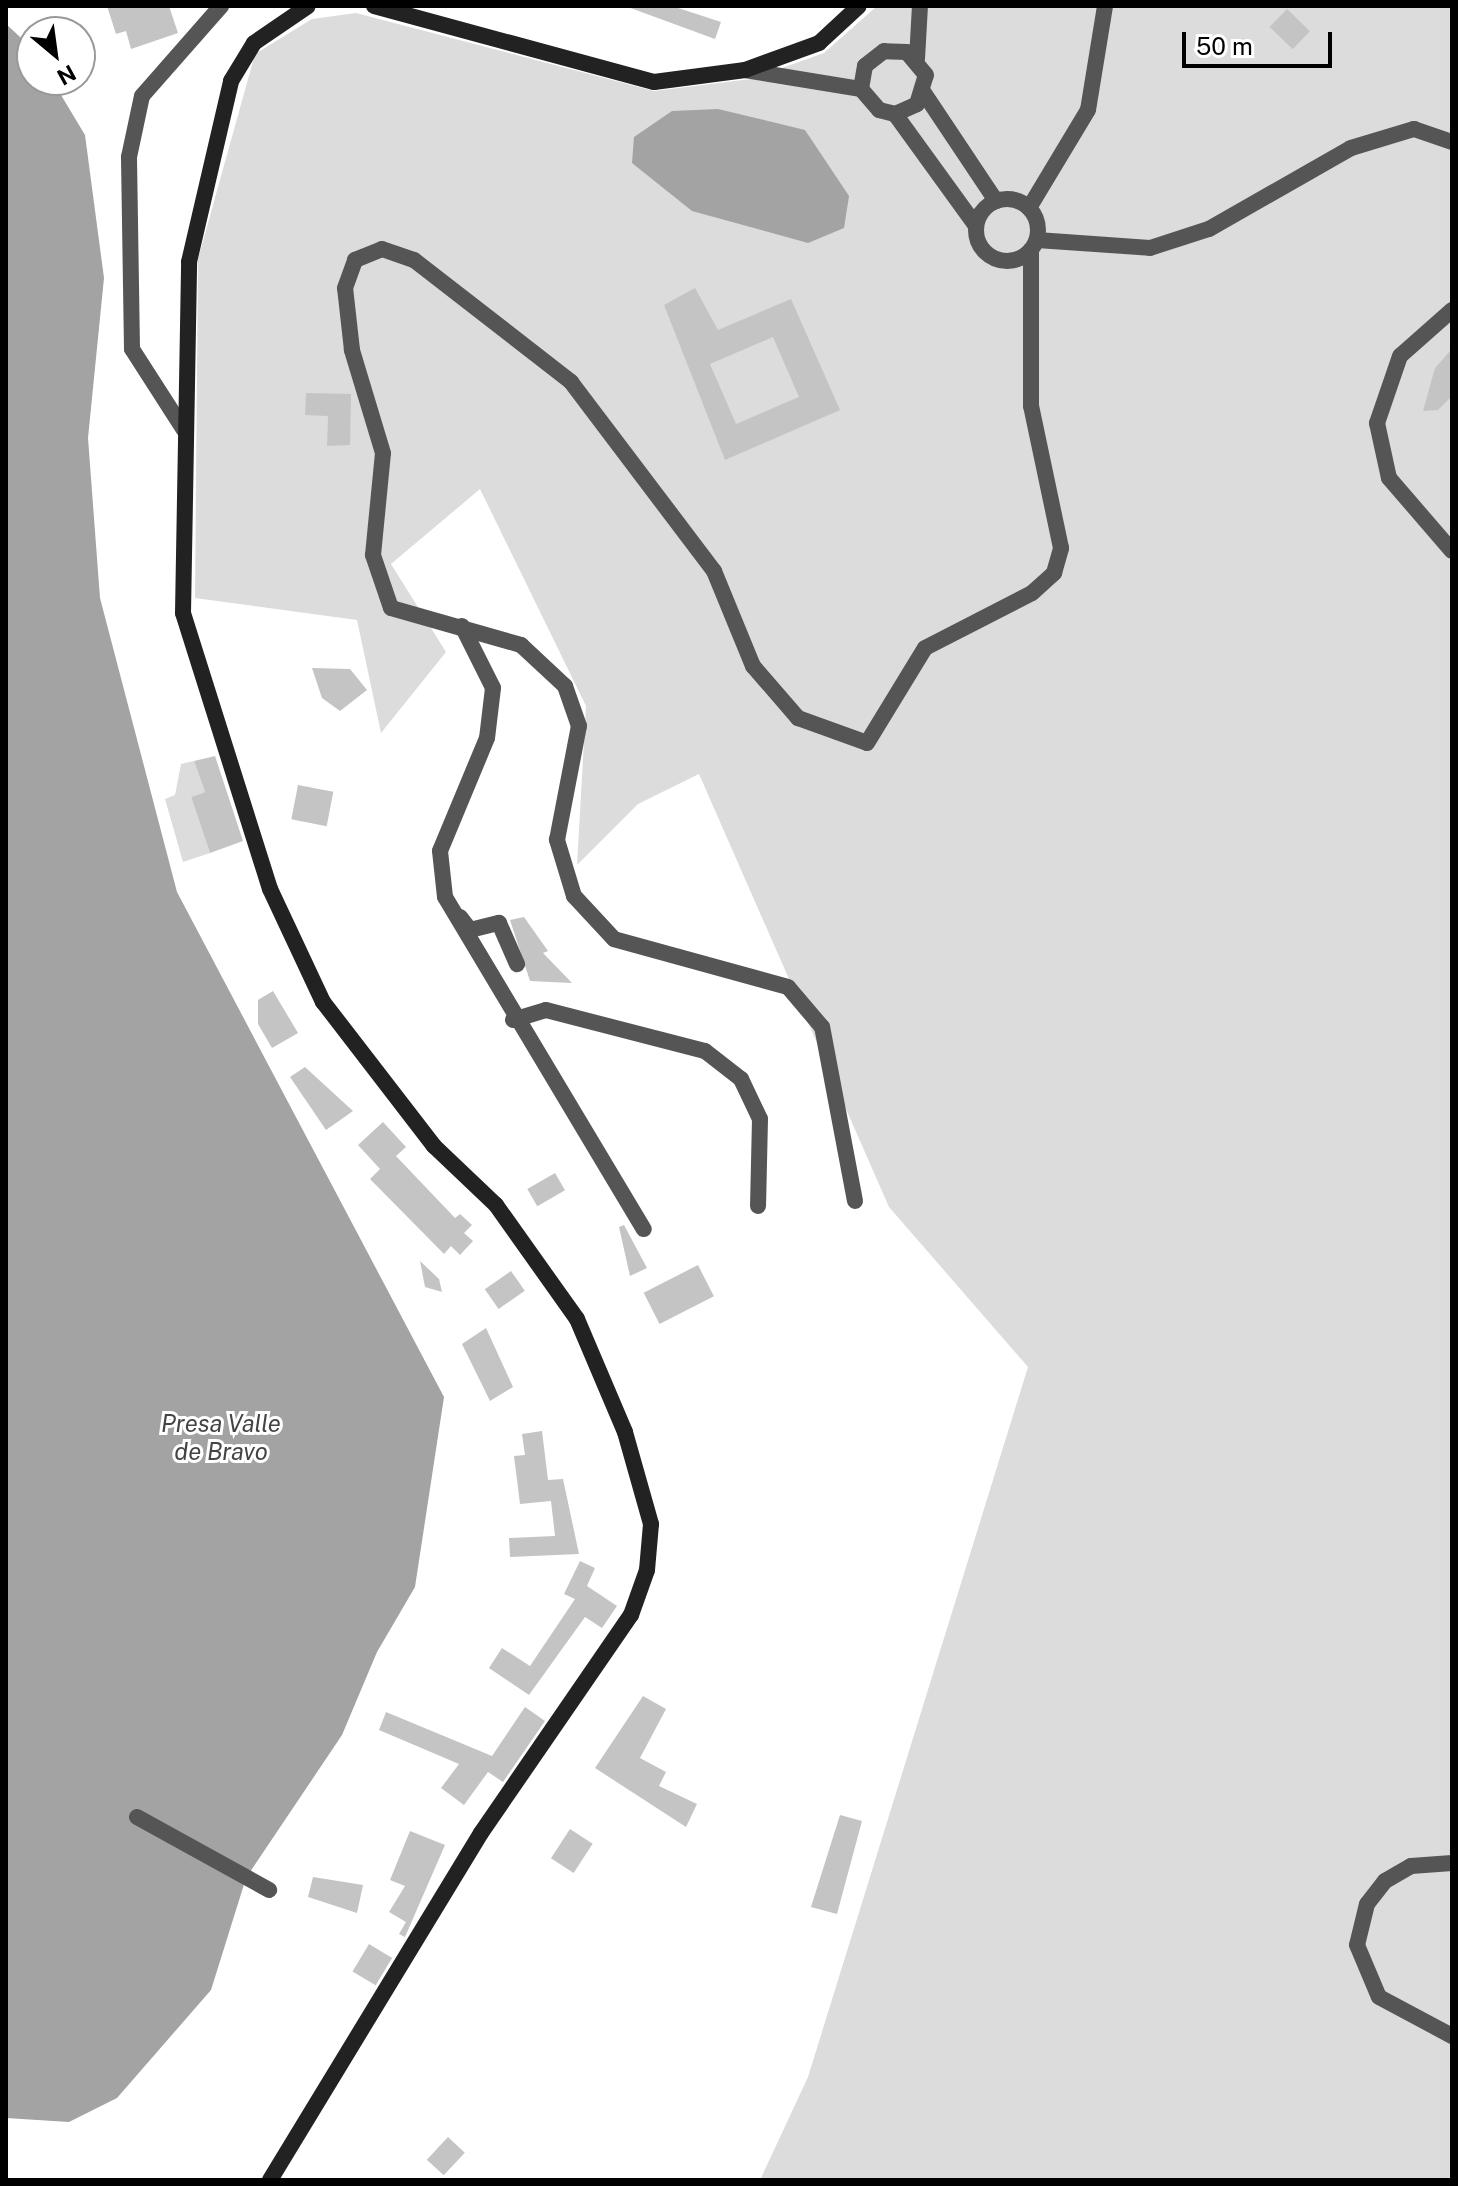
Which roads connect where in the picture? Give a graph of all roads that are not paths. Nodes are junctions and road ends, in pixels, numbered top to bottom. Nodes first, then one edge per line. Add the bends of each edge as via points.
1 (221, 6) edge
2 (308, 6) edge
3 (374, 6) edge
4 (859, 6) edge
5 (920, 6) edge
6 (1105, 6) edge
7 (917, 59) junction
8 (745, 70) junction
9 (861, 89) junction
10 (924, 93) junction
11 (895, 114) junction
12 (1452, 142) edge
13 (996, 201) junction
14 (1029, 208) junction
15 (976, 226) junction
16 (1034, 245) junction
17 (1452, 310) edge
18 (184, 430) junction
19 (1452, 551) edge
20 (462, 626) junction
21 (445, 897) junction
22 (517, 964) dead end
23 (513, 1020) junction
24 (855, 1201) dead end
25 (758, 1206) dead end
26 (644, 1229) dead end
27 (137, 1817) dead end
28 (1452, 1863) edge
29 (269, 1890) dead end
30 (1452, 2036) edge
31 (270, 2180) edge

1 - 18 street via 142,96 129,157 132,349
2 - 18 main road via 254,43 231,81 189,262
3 - 8 main road via 654,82
4 - 8 main road via 819,43
5 - 7 street
6 - 14 street via 1088,110
7 - 9 street via 884,51 865,66
7 - 10 street
8 - 9 street
9 - 11 street via 879,110
10 - 11 street
10 - 13 street
11 - 15 street
12 - 16 street via 1414,129 1351,148 1209,229 1150,248
13 - 14 street
13 - 15 street
14 - 16 street
15 - 16 street via 994,259
16 - 20 street via 1031,406 1061,548 1054,573 1032,593 925,648 867,743 798,718 753,666 714,571 571,382 414,260 382,249 355,260 345,288 352,350 383,453 373,555 391,608
17 - 19 street via 1400,356 1377,423 1389,478
18 - 31 main road via 183,613 270,889 323,1002 366,1063 434,1146 496,1205 577,1319 625,1432 651,1524 647,1570 631,1615 481,1833
20 - 21 street via 493,688 487,738 440,851
20 - 24 street via 521,645 565,686 579,726 557,840 574,896 614,939 788,987 822,1027
21 - 22 street via 470,930 499,923
21 - 23 street
23 - 25 street via 546,1010 705,1051 741,1079 760,1119
23 - 26 street
27 - 29 street
28 - 30 street via 1411,1866 1385,1881 1367,1904 1357,1945 1379,1997

